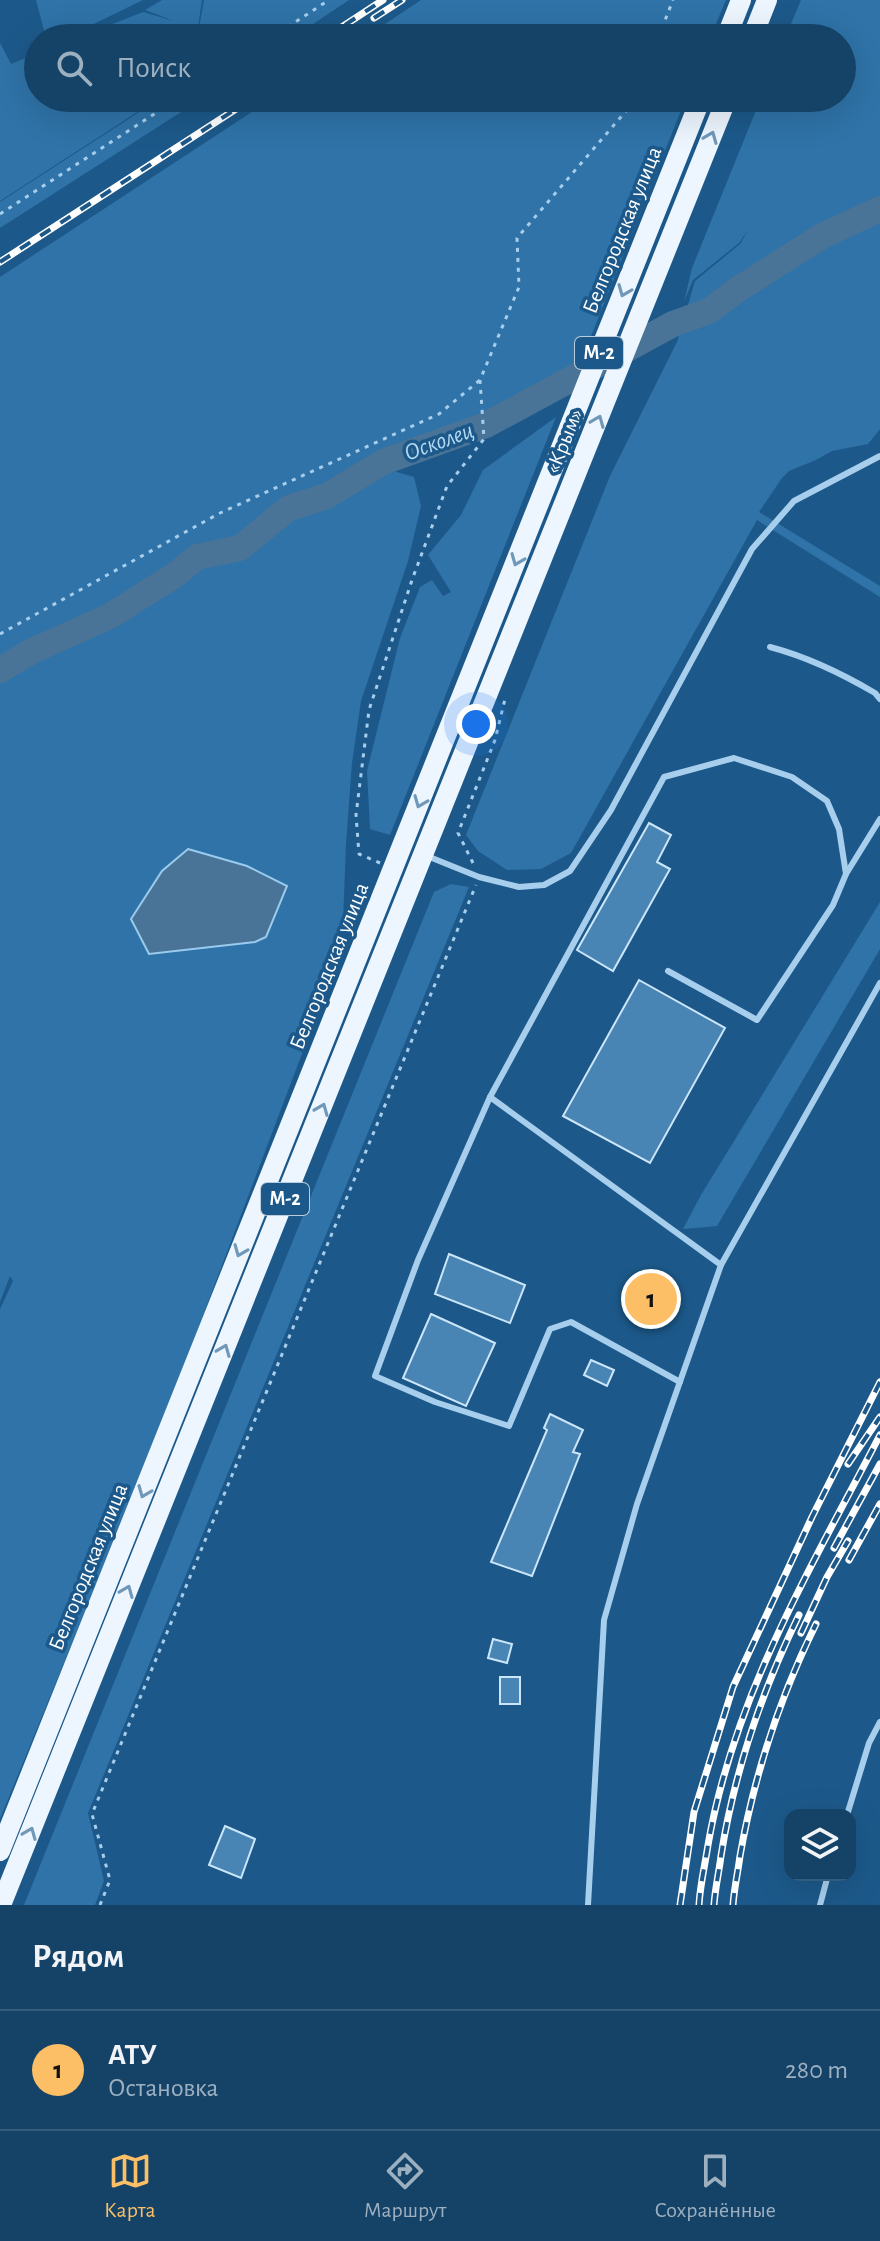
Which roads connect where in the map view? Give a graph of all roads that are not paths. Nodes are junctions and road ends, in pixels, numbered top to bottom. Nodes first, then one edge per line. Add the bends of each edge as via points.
1 (741, 0) edge
2 (767, 0) edge
3 (732, 24) edge
4 (758, 24) edge
5 (695, 112) edge
6 (721, 112) edge
7 (673, 169) junction
8 (695, 176) junction
9 (880, 456) edge
10 (569, 493) joint
11 (770, 647) dead end
12 (880, 699) edge
13 (880, 819) edge
14 (402, 846) junction
15 (424, 855) junction
16 (846, 874) junction
17 (668, 971) dead end
18 (880, 983) edge
19 (490, 1097) junction
20 (721, 1265) junction
21 (680, 1382) junction
22 (880, 1722) edge
23 (849, 1809) edge
24 (0, 1851) edge
25 (826, 1881) edge
26 (1, 1905) edge
27 (588, 1905) edge
28 (820, 1905) edge

1 - 3 main road
2 - 4 main road
5 - 7 main road, Белгородская улица / М-2
8 -> 6 main road, М-2
7 - 8 lane
7 -> 14 main road, Белгородская улица / М-2
10 -> 8 main road, «Крым» / М-2
9 - 15 lane via 794,501 752,549 611,810 570,871 544,885 519,887
10 - 15 main road, Белгородская улица / М-2
11 - 12 lane via 835,670
13 - 16 lane
14 - 15 main road
14 -> 24 main road, Белгородская улица / М-2
26 -> 15 main road, Белгородская улица / М-2
16 - 17 lane via 833,905 757,1020
16 - 19 lane via 839,829 827,801 792,777 734,758 664,777
18 - 20 lane
19 - 20 lane
19 - 21 lane via 418,1260 375,1376 509,1426 550,1329 571,1322
20 - 21 lane
21 - 27 lane via 604,1620
22 - 23 lane
25 - 28 lane

